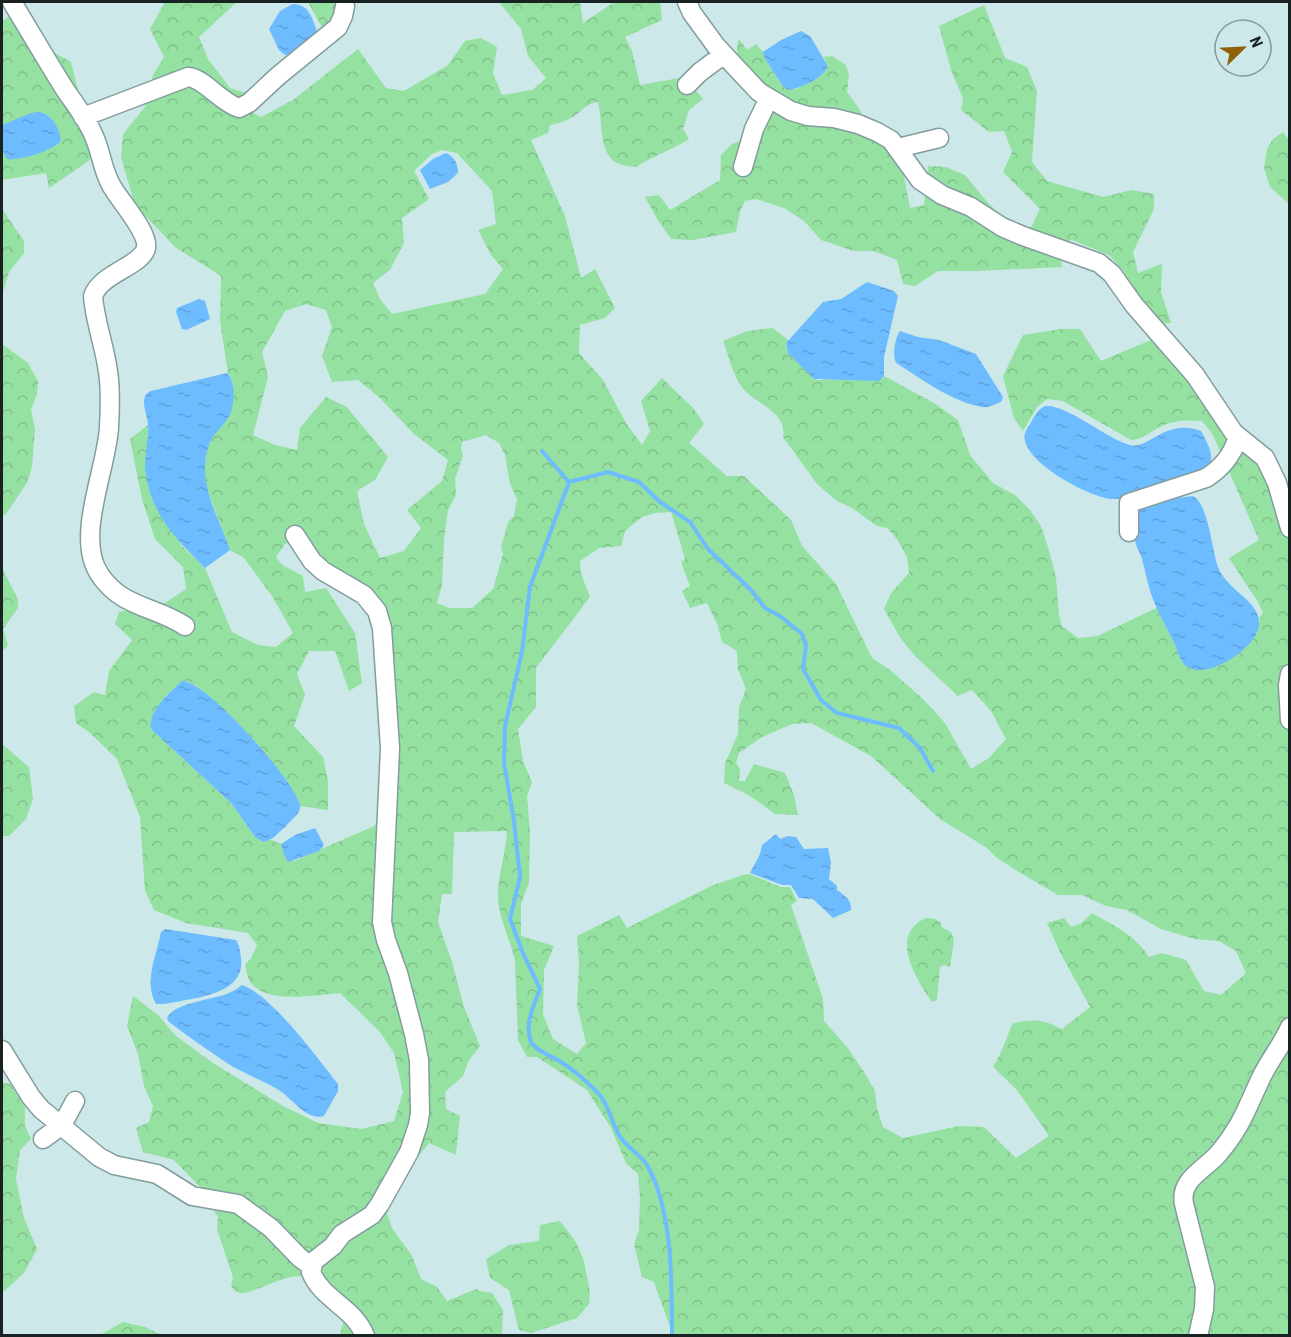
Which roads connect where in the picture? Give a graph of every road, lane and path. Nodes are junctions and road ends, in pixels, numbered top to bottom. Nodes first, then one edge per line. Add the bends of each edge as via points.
1 (12, 2) edge
2 (687, 2) edge
3 (345, 6) dead end
4 (723, 55) junction
5 (687, 85) dead end
6 (769, 98) junction
7 (83, 117) junction
8 (939, 138) dead end
9 (898, 148) junction
10 (743, 167) dead end
11 (1238, 437) junction
12 (1290, 528) edge
13 (1129, 532) dead end
14 (295, 536) dead end
15 (185, 626) dead end
16 (1290, 674) edge
17 (1290, 720) edge
18 (1290, 1027) edge
19 (2, 1050) edge
20 (75, 1101) dead end
21 (62, 1125) junction
22 (43, 1139) dead end
23 (311, 1266) junction
24 (366, 1335) edge
25 (1198, 1335) edge

1 - 7 street
2 - 4 street
3 - 7 street via 338,27 239,108 228,104 196,78 188,77
4 - 5 street
4 - 6 street
6 - 9 street via 808,116 858,124 891,140
6 - 10 street via 754,129
7 - 15 street via 94,135 103,170 146,245 139,258 102,282 93,296 110,397 105,459 91,529 93,561 98,573 122,598
8 - 9 street
9 - 11 street via 920,180 942,195 971,207 1002,227 1099,264 1112,274 1195,375
11 - 12 street via 1265,458
11 - 13 street via 1229,459 1216,472 1129,503
14 - 23 street via 323,571 364,595 382,628 390,748 382,922 419,1060 420,1113 409,1152 372,1215 342,1234
16 - 17 street
18 - 25 street via 1235,1134 1184,1190 1205,1287
19 - 21 street via 31,1097
20 - 21 street
21 - 22 street
21 - 23 street via 114,1165 151,1172 192,1196 245,1208
23 - 24 street via 310,1272 321,1291 351,1314

